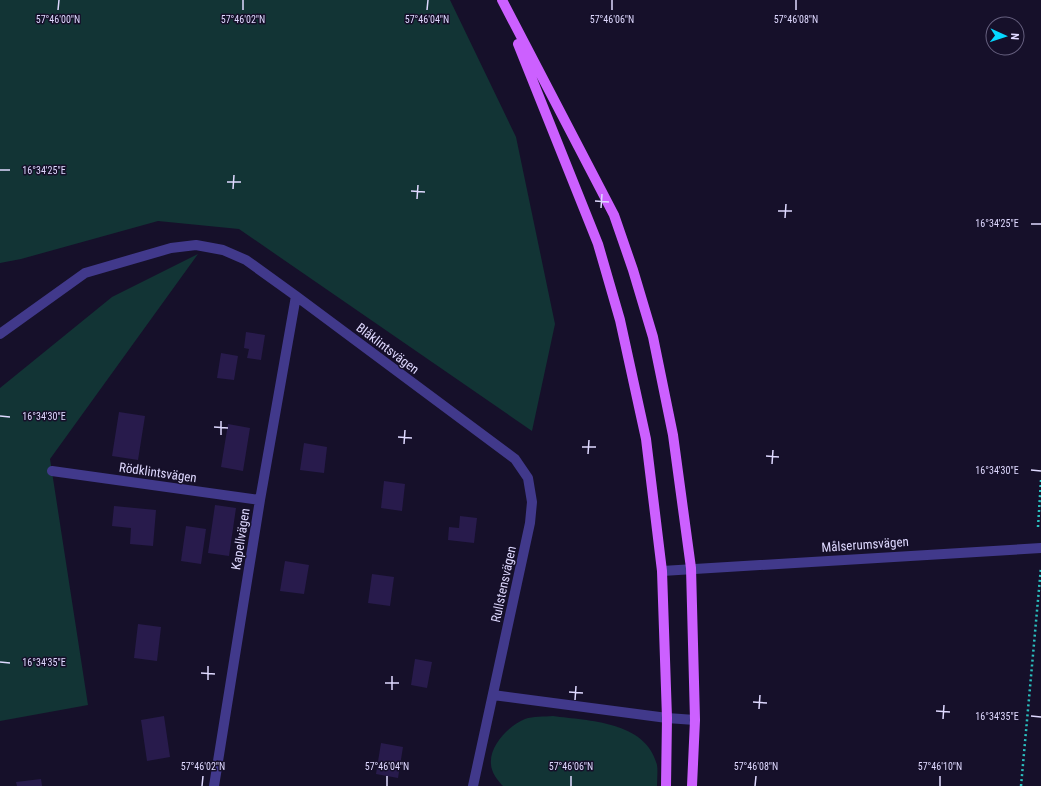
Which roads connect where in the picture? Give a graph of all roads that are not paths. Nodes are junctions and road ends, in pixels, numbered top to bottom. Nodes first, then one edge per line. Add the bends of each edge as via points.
1 (501, 0) edge
2 (296, 296) junction
3 (0, 334) edge
4 (52, 471) dead end
5 (528, 478) joint
6 (260, 500) junction
7 (1041, 548) edge
8 (691, 568) junction
9 (662, 571) junction
10 (493, 695) junction
11 (667, 718) junction
12 (695, 720) junction
13 (214, 786) edge
14 (473, 786) edge
15 (666, 786) edge
16 (692, 786) edge

1 - 8 main road via 614,215 633,270 653,337 673,435
1 - 9 main road via 598,244 620,320 646,439
2 - 3 street, Blåklintsvägen via 246,260 223,250 196,245 171,248 85,273
2 - 5 street, Blåklintsvägen via 515,459
2 - 6 street, Kapellvägen
4 - 6 street, Rödklintsvägen
5 - 10 street, Rullstensvägen via 532,502 530,523
6 - 13 street, Kapellvägen
7 - 8 street, Målserumsvägen
8 - 9 street, Målserumsvägen
8 - 12 main road
9 - 11 main road
10 - 11 street
10 - 14 street, Rullstensvägen
11 - 12 street
11 - 15 main road
12 - 16 main road

